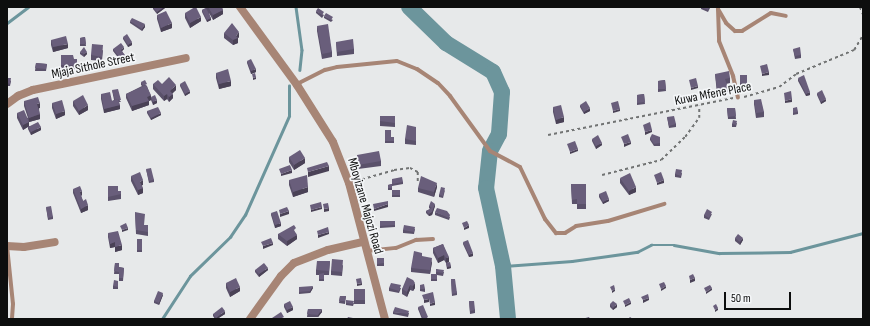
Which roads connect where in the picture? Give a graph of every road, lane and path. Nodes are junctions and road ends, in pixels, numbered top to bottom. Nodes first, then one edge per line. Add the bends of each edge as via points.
1 (240, 7) edge
2 (860, 7) edge
3 (717, 8) edge
4 (863, 14) edge
5 (786, 16) dead end
6 (863, 35) edge
7 (186, 58) dead end
8 (297, 84) junction
9 (738, 97) junction
10 (7, 104) edge
11 (699, 106) junction
12 (548, 135) dead end
13 (602, 176) dead end
14 (348, 183) junction
15 (418, 184) edge
16 (664, 204) dead end
17 (433, 239) dead end
18 (55, 242) dead end
19 (364, 242) junction
20 (7, 246) edge
21 (366, 251) junction
22 (12, 319) edge
23 (250, 319) edge
24 (385, 319) edge

1 - 8 street, Mboyizane Majozi Road
2 - 4 path
3 - 5 lane via 726,23 735,31 742,31 758,18 771,13
3 - 9 lane via 719,42 733,76
6 - 9 path, Kuwa Mfene Place via 854,50 796,74 779,87 752,97
7 - 10 street, Mjaja Sithole Street via 33,90
8 - 14 street, Mboyizane Majozi Road via 333,142
8 - 16 lane via 337,67 397,61 407,64 438,83 490,151 520,167 545,219 556,234 565,233 576,226 608,221
9 - 11 path, Kuwa Mfene Place
11 - 12 path, Kuwa Mfene Place
11 - 13 path via 699,118 685,137 661,160
14 - 15 path via 404,168 418,172
14 - 19 street, Mboyizane Majozi Road
17 - 21 lane via 416,240 396,248
18 - 20 street via 24,247
19 - 21 street, Mboyizane Majozi Road
19 - 23 street via 328,250 294,263 281,276
20 - 22 lane via 10,258
21 - 24 street, Mboyizane Majozi Road

